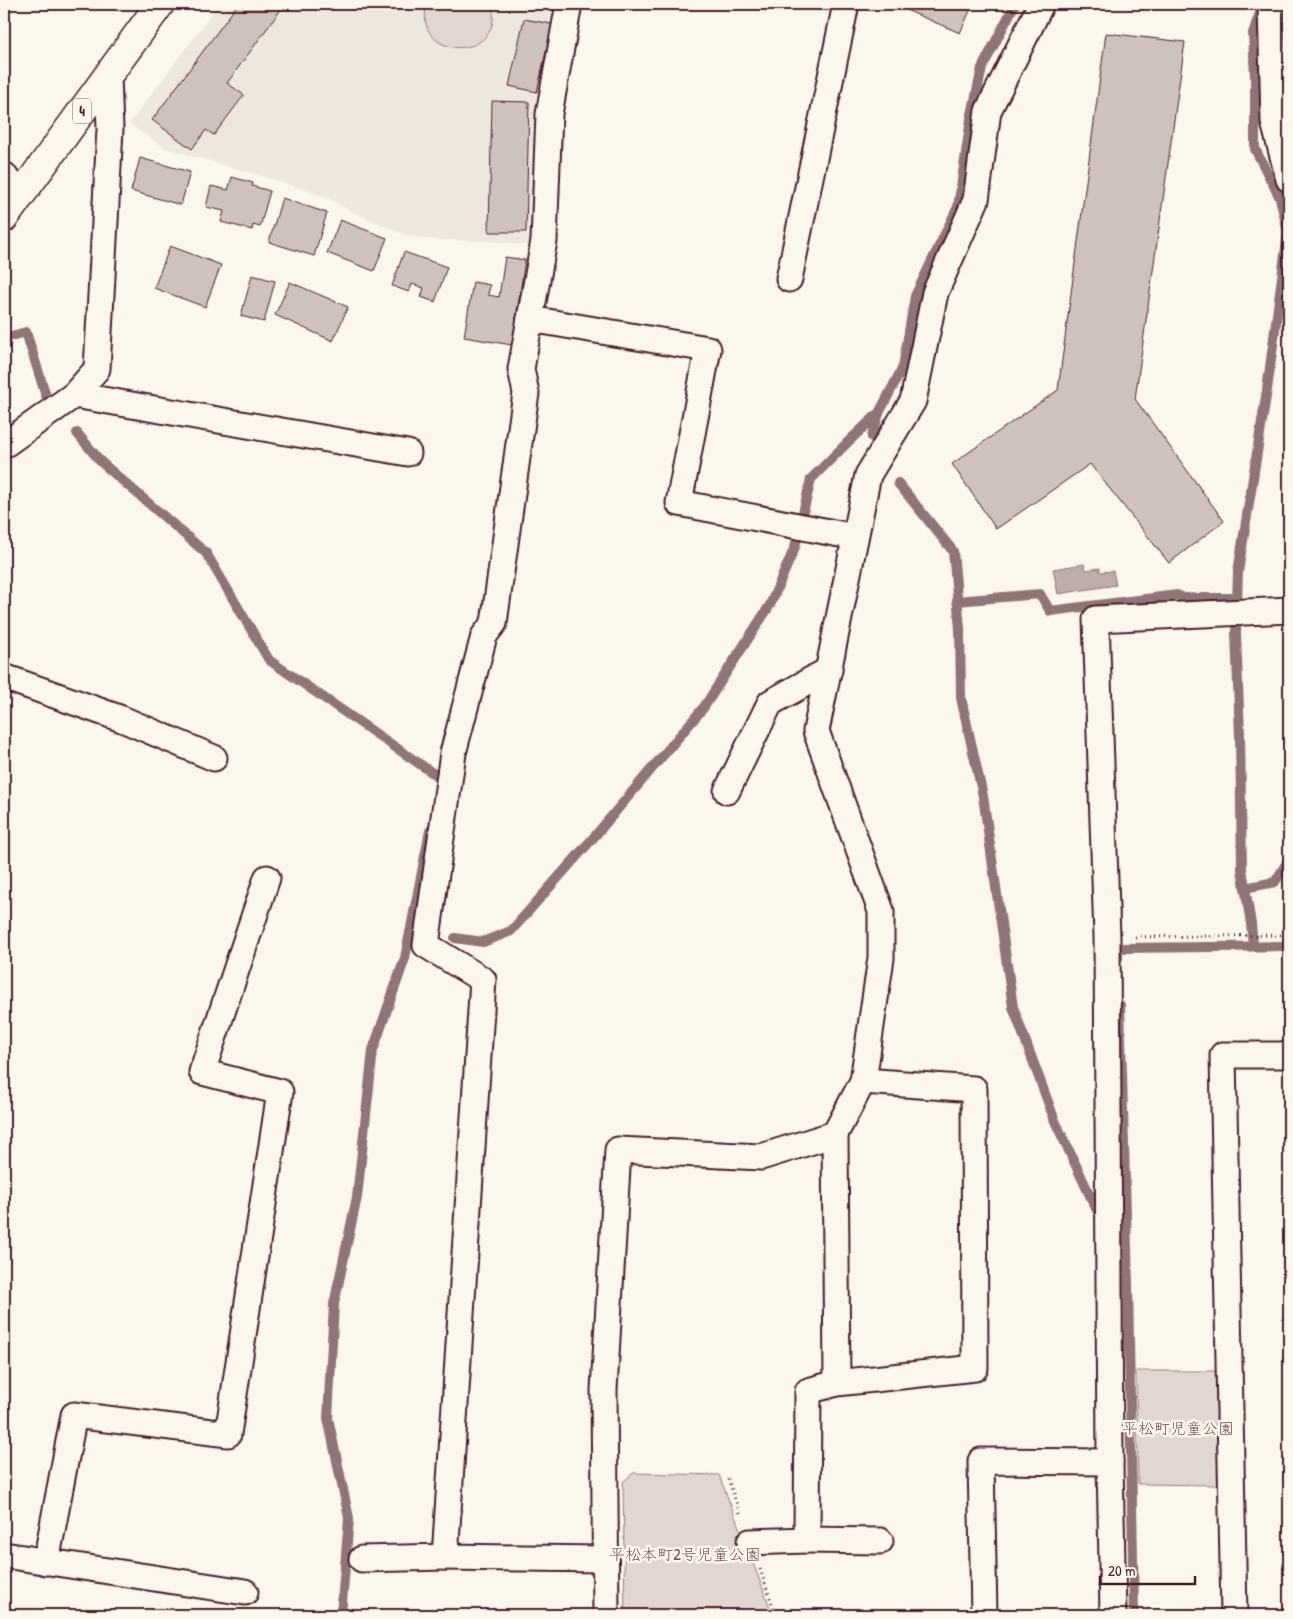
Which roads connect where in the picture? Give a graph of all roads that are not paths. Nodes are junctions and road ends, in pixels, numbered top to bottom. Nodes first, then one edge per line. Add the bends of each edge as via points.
1 (160, 4) edge
2 (569, 4) edge
3 (846, 4) edge
4 (1041, 4) edge
5 (1271, 4) edge
6 (108, 75) junction
7 (4, 175) edge
8 (1289, 179) edge
9 (11, 208) edge
10 (789, 279) dead end
11 (530, 319) junction
12 (74, 395) junction
13 (4, 445) edge
14 (408, 453) dead end
15 (855, 536) junction
16 (1289, 610) edge
17 (829, 670) junction
18 (4, 677) edge
19 (214, 758) dead end
20 (727, 791) dead end
21 (267, 878) dead end
22 (1289, 1055) edge
23 (863, 1081) junction
24 (835, 1134) junction
25 (837, 1383) junction
26 (1110, 1462) junction
27 (807, 1540) junction
28 (880, 1541) dead end
29 (750, 1542) dead end
30 (4, 1555) edge
31 (445, 1557) junction
32 (362, 1559) dead end
33 (605, 1559) junction
34 (46, 1562) junction
35 (245, 1592) dead end
36 (606, 1615) edge
37 (984, 1615) edge
38 (1113, 1615) edge
39 (1234, 1615) edge

1 - 6 highway, 4
2 - 11 street via 549,114 544,241
3 - 10 street
4 - 15 street via 988,111 976,200 935,293 913,401 868,475
5 - 8 street via 1274,122
6 - 9 highway, 4
6 - 12 street via 110,129 97,369
7 - 9 street
11 - 15 street via 708,349 679,503
11 - 31 street via 521,369 526,393 494,623 484,636 453,753 426,945 483,980
12 - 13 street
12 - 14 street
15 - 17 street
16 - 26 street via 1096,618 1107,937
17 - 20 street via 770,703
17 - 23 street via 816,732 881,911 881,958
18 - 19 street via 122,719
21 - 34 street via 202,1072 280,1092 228,1434 74,1415
22 - 39 street via 1223,1055
23 - 24 street
23 - 25 street via 974,1088 974,1368
24 - 25 street
24 - 33 street via 760,1157 618,1150 604,1390
25 - 27 street via 808,1391
26 - 37 street via 981,1461
26 - 38 street
27 - 28 street
27 - 29 street
30 - 34 street
31 - 32 street
31 - 33 street
33 - 36 street
34 - 35 street

